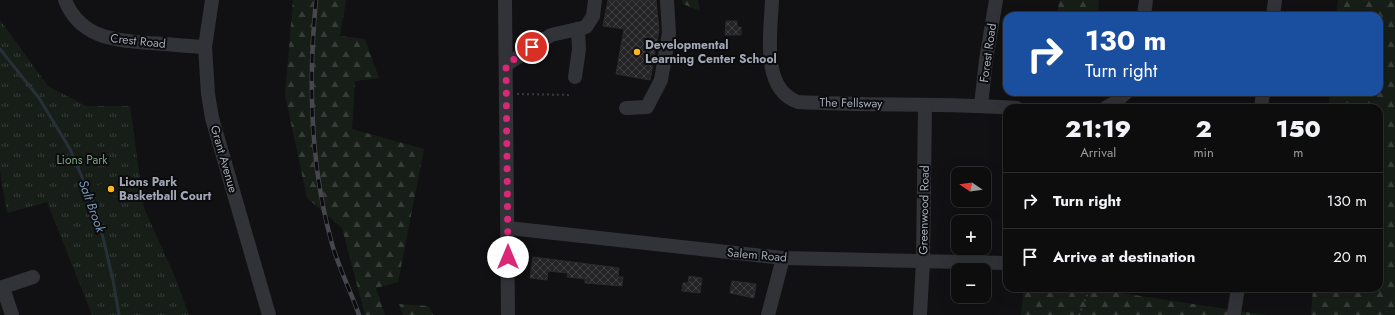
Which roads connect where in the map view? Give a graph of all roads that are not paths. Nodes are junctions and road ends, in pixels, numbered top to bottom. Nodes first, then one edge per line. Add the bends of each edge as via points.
1 (65, 0) edge
2 (212, 0) edge
3 (505, 0) edge
4 (595, 0) edge
5 (667, 0) edge
6 (772, 0) edge
7 (996, 0) edge
8 (1146, 0) edge
9 (1275, 0) edge
10 (1144, 12) edge
11 (1274, 12) edge
12 (578, 29) junction
13 (205, 47) junction
14 (506, 65) junction
15 (575, 77) dead end
16 (1122, 96) edge
17 (1112, 104) edge
18 (925, 105) junction
19 (981, 105) junction
20 (1003, 107) edge
21 (626, 108) dead end
22 (508, 228) junction
23 (783, 258) junction
24 (923, 262) junction
25 (1003, 263) edge
26 (32, 277) dead end
27 (1, 288) edge
28 (1237, 292) edge
29 (1234, 313) dead end
30 (0, 315) edge
31 (12, 315) edge
32 (269, 315) edge
33 (508, 315) edge
34 (768, 315) edge
35 (920, 315) edge

1 - 13 street, Crest Road via 76,19 85,27 107,38
2 - 13 street, Grant Avenue
3 - 14 street
4 - 12 street via 589,24
5 - 21 street via 669,34 660,84 646,107
6 - 18 street, The Fellsway via 770,60 777,83 790,99 798,102
7 - 19 street, Forest Road
8 - 10 street
9 - 11 street
12 - 14 street via 551,35
12 - 15 street via 579,49
13 - 32 street, Grant Avenue via 212,118
14 - 22 street
16 - 17 street
18 - 19 street, The Fellsway
18 - 24 street, Greenwood Road
19 - 20 street, The Fellsway
22 - 23 street, Salem Road
22 - 33 street
23 - 24 street, Salem Road
23 - 34 street
24 - 25 street, Salem Road
24 - 35 street, Greenwood Road
26 - 27 street
27 - 30 street
27 - 31 street
28 - 29 street

